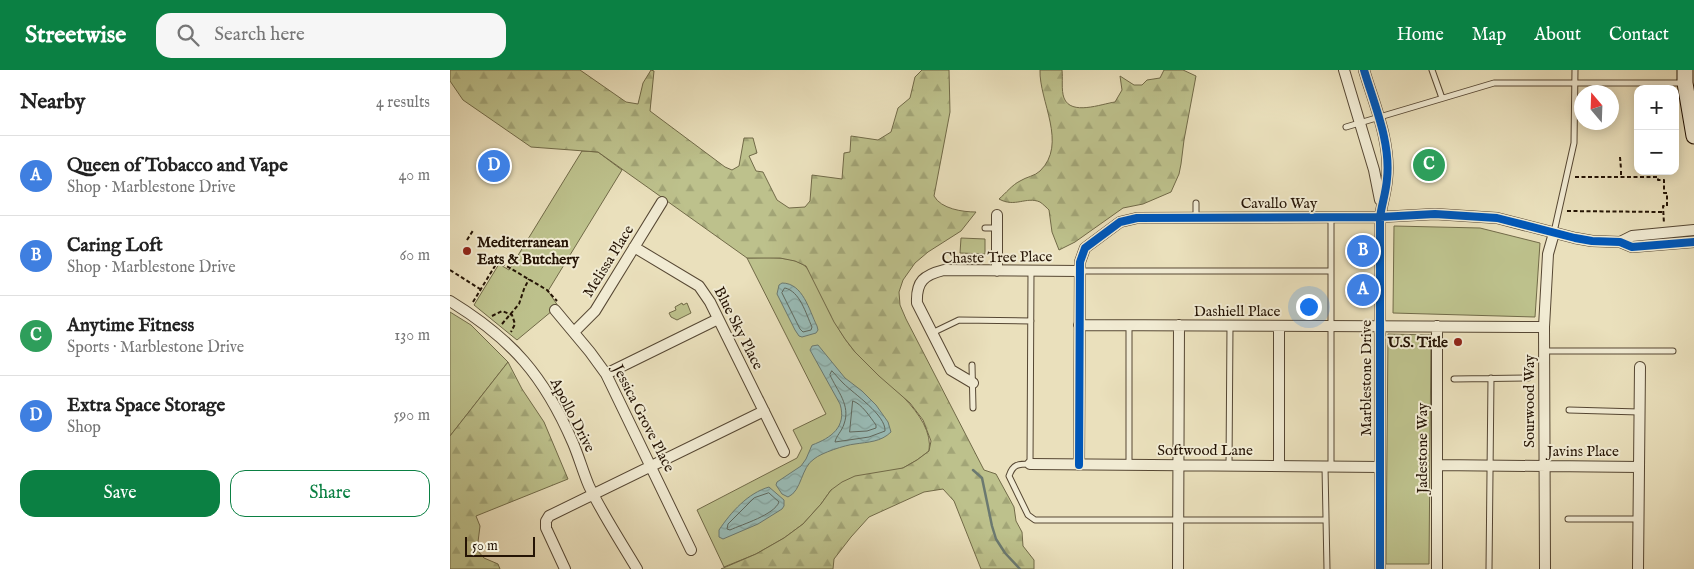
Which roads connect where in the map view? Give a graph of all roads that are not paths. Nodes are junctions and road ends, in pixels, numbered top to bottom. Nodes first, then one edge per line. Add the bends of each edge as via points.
1 (1344, 70) edge
2 (1364, 70) edge
3 (1432, 70) edge
4 (1574, 70) edge
5 (1685, 76) edge
6 (1574, 84) junction
7 (1442, 98) junction
8 (1378, 118) junction
9 (1360, 123) junction
10 (1346, 127) dead end
11 (1694, 136) edge
12 (662, 202) dead end
13 (1196, 203) dead end
14 (1381, 212) junction
15 (997, 215) dead end
16 (1196, 217) junction
17 (1330, 217) junction
18 (984, 228) dead end
19 (997, 228) junction
20 (1694, 230) edge
21 (1554, 233) junction
22 (1620, 242) junction
23 (1694, 242) edge
24 (634, 247) junction
25 (997, 271) junction
26 (1031, 271) junction
27 (1080, 271) junction
28 (1331, 271) junction
29 (450, 301) edge
30 (557, 306) road end
31 (718, 319) junction
32 (1031, 322) junction
33 (1080, 325) junction
34 (1129, 325) junction
35 (1179, 326) junction
36 (1230, 326) junction
37 (1279, 326) junction
38 (1331, 326) junction
39 (1380, 326) junction
40 (1437, 326) junction
41 (1544, 326) junction
42 (574, 332) junction
43 (932, 333) junction
44 (1544, 351) junction
45 (1674, 351) dead end
46 (972, 365) dead end
47 (1640, 367) dead end
48 (606, 374) junction
49 (1490, 378) junction
50 (1528, 378) dead end
51 (1454, 379) dead end
52 (972, 383) junction
53 (973, 408) dead end
54 (1569, 410) dead end
55 (764, 411) junction
56 (1639, 412) junction
57 (784, 452) dead end
58 (1030, 464) junction
59 (1079, 464) junction
60 (1129, 465) junction
61 (1178, 465) junction
62 (1437, 465) junction
63 (1229, 466) junction
64 (1279, 466) junction
65 (1328, 466) junction
66 (1490, 466) junction
67 (1544, 466) junction
68 (651, 467) junction
69 (1380, 467) junction
70 (1639, 467) junction
71 (594, 495) junction
72 (1568, 519) dead end
73 (1638, 519) junction
74 (1178, 520) junction
75 (1326, 520) junction
76 (692, 550) dead end
77 (565, 569) edge
78 (637, 569) edge
79 (1178, 569) edge
80 (1327, 569) edge
81 (1380, 569) edge
82 (1436, 569) edge
83 (1488, 569) edge
84 (1545, 569) edge
85 (1638, 569) edge

1 - 9 street, Marblestone Drive
2 - 8 street, Marblestone Drive
3 - 7 lane
4 - 6 lane
5 - 6 lane
5 - 11 main road
6 - 7 lane via 1494,83
6 - 21 lane via 1574,144
7 - 8 lane
8 - 9 lane
8 - 14 street, Marblestone Drive via 1386,152 1387,178
9 - 10 lane
9 - 14 street, Marblestone Drive via 1374,170
12 - 24 street, Melissa Place
13 - 16 lane
14 - 17 street, Cavallo Way
14 - 21 street, Cavallo Way via 1496,218
14 - 39 street, Marblestone Drive
15 - 19 street
16 - 17 street, Cavallo Way
16 - 27 street, Cavallo Way via 1137,218 1120,222 1085,248
17 - 28 lane
18 - 19 lane
19 - 25 street
20 - 22 street, Cavallo Way via 1632,236
21 - 22 street, Cavallo Way via 1592,241
21 - 41 street, Sourwood Way via 1548,254
22 - 23 street, Cavallo Way via 1632,247
24 - 31 street, Blue Sky Place via 702,288
24 - 42 street, Melissa Place via 592,315
25 - 26 street, Chaste Tree Place
25 - 43 street, Chaste Tree Place via 944,270 924,278 917,303
26 - 27 street, Chaste Tree Place
26 - 32 lane
27 - 28 lane
27 - 33 street, Cavallo Way
28 - 38 lane
29 - 71 street, Apollo Drive via 494,331 515,350 542,384 560,416
30 - 42 street, Jessica Grove Place
31 - 48 street
31 - 55 street, Blue Sky Place
32 - 43 lane via 958,320
32 - 58 lane
33 - 34 street, Dashiell Place
33 - 59 street, Cavallo Way
34 - 35 street, Dashiell Place
34 - 60 lane
35 - 36 street, Dashiell Place
35 - 61 street
36 - 37 street, Dashiell Place
36 - 63 lane
37 - 38 street, Dashiell Place
37 - 64 street
38 - 39 street, Dashiell Place
38 - 65 lane
39 - 40 street, Dashiell Place
39 - 69 street, Marblestone Drive
40 - 41 street, Dashiell Place
40 - 62 street, Jadestone Way
41 - 44 street, Sourwood Way
42 - 48 street, Jessica Grove Place
43 - 52 street, Chaste Tree Place via 951,370
44 - 45 lane
44 - 67 street, Sourwood Way
46 - 52 lane
47 - 56 street
48 - 68 street, Jessica Grove Place
49 - 50 lane
49 - 51 lane
49 - 66 lane
52 - 53 lane
54 - 56 lane
55 - 57 street, Blue Sky Place
55 - 68 street
56 - 70 street
58 - 59 street, Softwood Lane
58 - 74 lane via 1015,466 1009,476 1028,515 1035,520
59 - 60 street, Softwood Lane
60 - 61 street, Softwood Lane
61 - 63 street, Softwood Lane
61 - 74 street
62 - 66 street, Javins Place
62 - 82 street, Jadestone Way
63 - 64 street, Softwood Lane
64 - 65 street, Softwood Lane
65 - 69 street, Softwood Lane
65 - 75 lane
66 - 67 street, Javins Place
66 - 83 lane
67 - 70 street, Javins Place
67 - 84 street, Sourwood Way
68 - 71 street
68 - 76 street, Jessica Grove Place
69 - 81 street, Marblestone Drive
70 - 73 street
71 - 77 street via 555,512 546,521 546,528
71 - 78 street, Apollo Drive
72 - 73 lane
73 - 85 street
74 - 75 lane
74 - 79 street
75 - 80 lane

